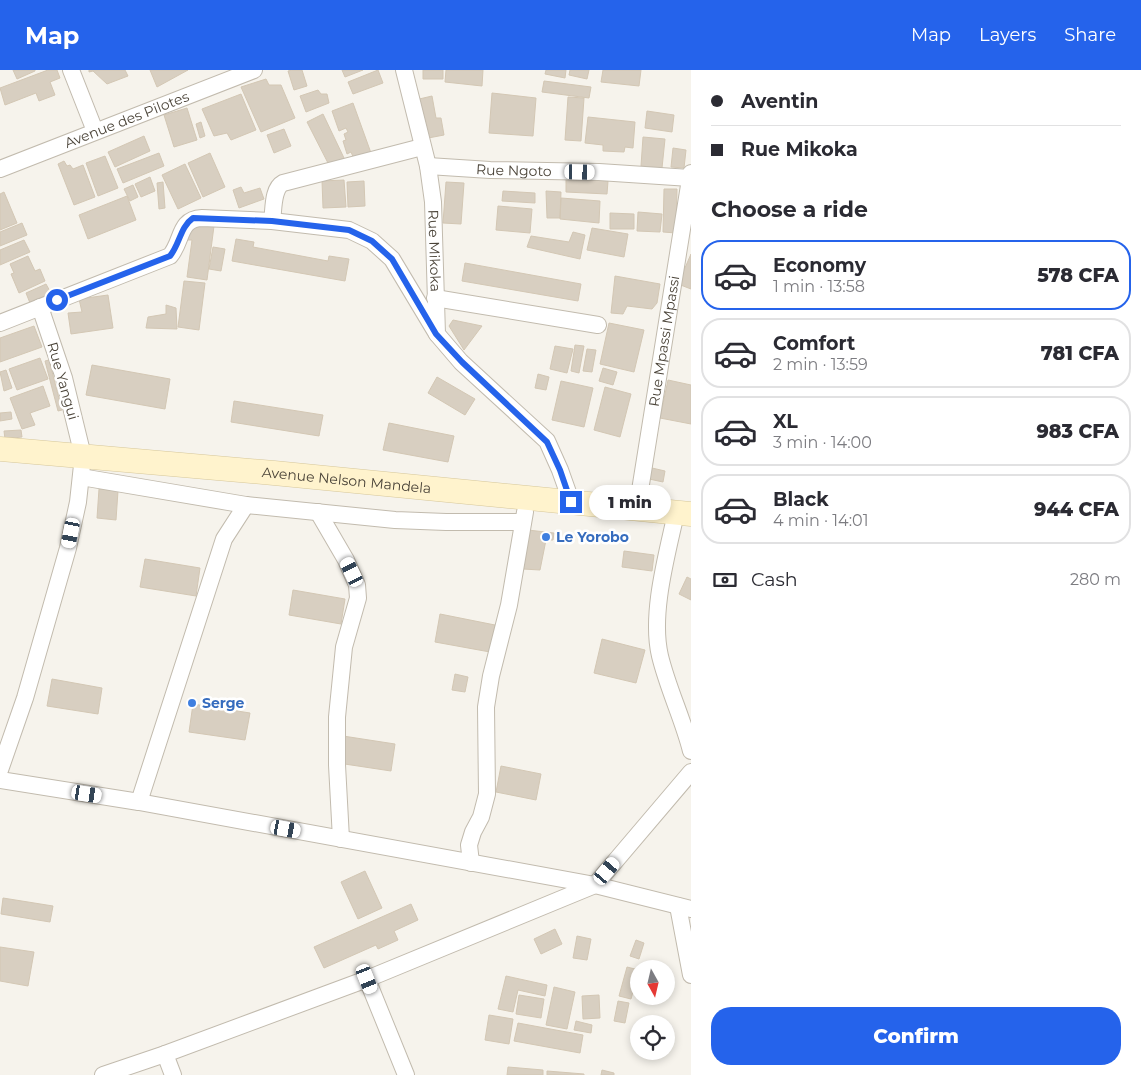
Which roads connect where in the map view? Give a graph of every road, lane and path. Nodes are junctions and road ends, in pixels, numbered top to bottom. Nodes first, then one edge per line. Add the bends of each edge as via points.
1 (71, 70) edge
2 (254, 70) edge
3 (404, 70) edge
4 (234, 74) edge
5 (95, 130) junction
6 (422, 146) junction
7 (428, 166) junction
8 (0, 168) edge
9 (691, 176) edge
10 (272, 221) junction
11 (435, 298) junction
12 (40, 307) junction
13 (0, 323) edge
14 (598, 325) dead end
15 (436, 334) junction
16 (0, 449) edge
17 (82, 466) junction
18 (527, 497) junction
19 (571, 502) junction
20 (246, 505) junction
21 (637, 509) junction
22 (318, 512) junction
23 (684, 513) edge
24 (523, 522) junction
25 (691, 751) edge
26 (0, 770) edge
27 (691, 772) edge
28 (0, 780) edge
29 (139, 802) junction
30 (341, 839) junction
31 (471, 863) junction
32 (595, 886) junction
33 (684, 907) edge
34 (691, 975) edge
35 (367, 979) junction
36 (165, 1054) junction
37 (103, 1075) edge
38 (173, 1075) edge
39 (406, 1075) edge

1 - 5 street
2 - 4 street, Avenue des Pilotes
3 - 6 street, Rue Mikoka
4 - 5 street, Avenue des Pilotes
5 - 8 street, Avenue des Pilotes
6 - 7 street, Rue Mikoka
6 - 10 street via 283,183 276,192
7 - 9 street, Rue Ngoto
7 - 11 street, Rue Mikoka via 433,202
9 - 21 street, Rue Mpassi Mpassi
10 - 12 street via 193,218 186,223 170,256
10 - 15 street via 349,230 372,241 392,259
11 - 14 street
11 - 15 street, Rue Mikoka
12 - 13 street
12 - 17 street, Rue Yangui via 64,378
15 - 19 street via 547,442
16 - 17 street, Avenue Nelson Mandela
17 - 18 street, Avenue Nelson Mandela
17 - 20 street
17 - 26 street, Rue Yangui via 68,548 25,698
18 - 19 street, Avenue Nelson Mandela
18 - 24 street
19 - 21 street, Avenue Nelson Mandela
20 - 22 street
20 - 29 street via 224,539
21 - 23 street, Avenue Nelson Mandela
22 - 24 street via 395,520
22 - 30 street via 346,560 357,585 358,598 344,646 337,718
23 - 25 street via 661,583 657,625 660,655
24 - 31 street via 509,605 486,707 488,794 469,845
27 - 32 street
28 - 29 street
29 - 30 street
30 - 31 street
31 - 32 street
32 - 33 street
32 - 35 street
33 - 34 street
35 - 36 street
35 - 39 street
36 - 37 street
36 - 38 street

